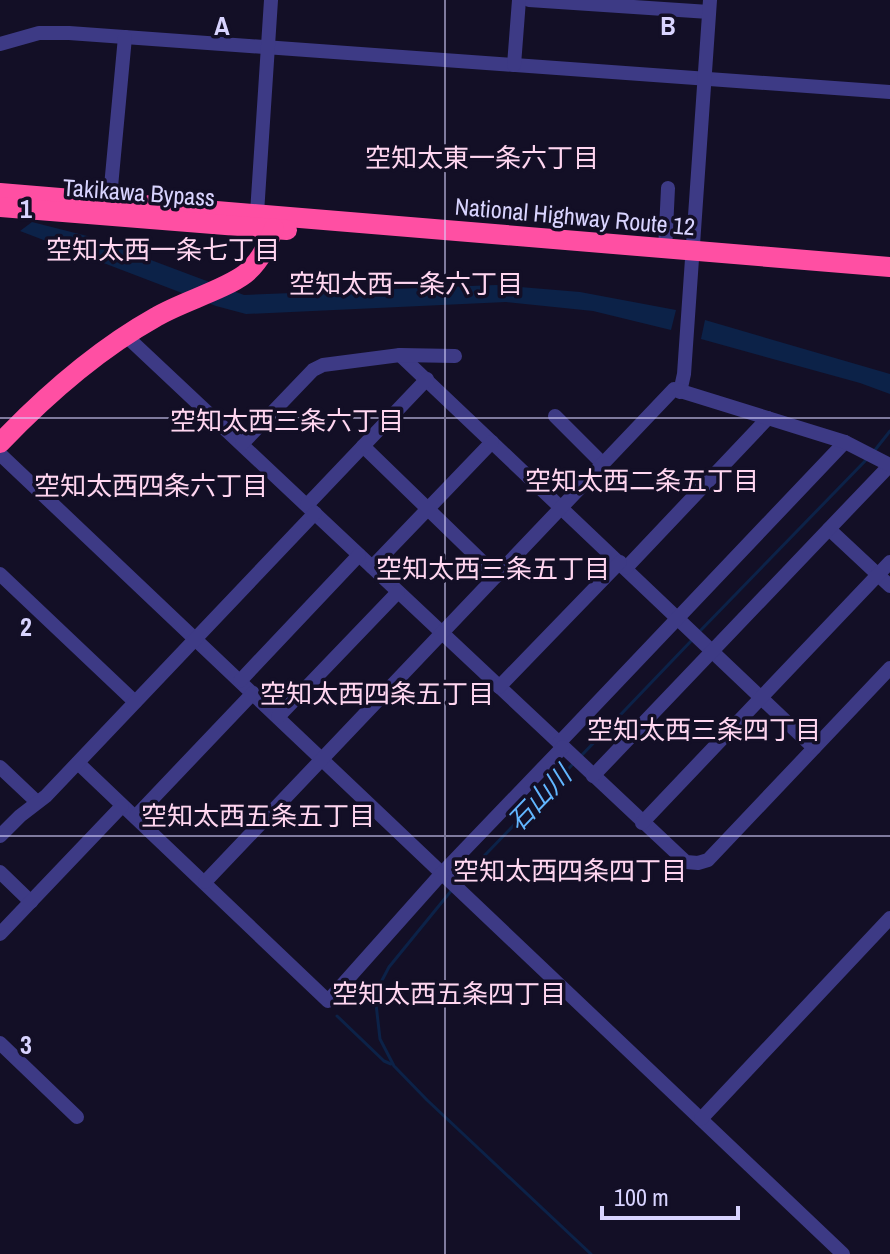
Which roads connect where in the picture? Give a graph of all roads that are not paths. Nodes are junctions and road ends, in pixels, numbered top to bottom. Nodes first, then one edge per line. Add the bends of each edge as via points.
1 (271, 0) edge
2 (519, 0) edge
3 (529, 0) edge
4 (617, 3) edge
5 (710, 6) edge
6 (125, 37) junction
7 (0, 44) edge
8 (268, 47) junction
9 (514, 65) junction
10 (704, 78) junction
11 (890, 92) edge
12 (668, 188) dead end
13 (0, 193) edge
14 (0, 207) edge
15 (109, 209) junction
16 (262, 223) junction
17 (665, 250) junction
18 (694, 258) junction
19 (890, 267) edge
20 (890, 278) edge
21 (179, 300) junction
22 (125, 335) junction
23 (400, 355) junction
24 (455, 356) dead end
25 (427, 379) junction
26 (680, 392) junction
27 (555, 416) dead end
28 (768, 418) junction
29 (0, 429) edge
30 (492, 442) junction
31 (0, 443) edge
32 (242, 444) junction
33 (851, 445) junction
34 (363, 446) junction
35 (0, 454) edge
36 (602, 463) junction
37 (886, 463) edge
38 (561, 507) junction
39 (311, 509) junction
40 (428, 509) junction
41 (829, 529) junction
42 (359, 555) junction
43 (890, 562) edge
44 (623, 565) junction
45 (372, 567) junction
46 (0, 574) edge
47 (878, 574) junction
48 (497, 576) junction
49 (890, 586) edge
50 (398, 592) junction
51 (684, 624) junction
52 (443, 633) junction
53 (196, 639) junction
54 (708, 646) junction
55 (890, 668) edge
56 (240, 681) junction
57 (499, 687) junction
58 (253, 693) junction
59 (761, 697) junction
60 (135, 702) junction
61 (278, 717) junction
62 (564, 748) junction
63 (814, 748) junction
64 (322, 758) junction
65 (78, 763) junction
66 (0, 767) edge
67 (588, 771) junction
68 (37, 802) junction
69 (122, 806) junction
70 (136, 816) junction
71 (642, 823) junction
72 (0, 836) edge
73 (0, 872) edge
74 (447, 876) junction
75 (205, 882) junction
76 (31, 902) junction
77 (890, 918) edge
78 (0, 934) edge
79 (0, 1043) edge
80 (77, 1117) dead end
81 (701, 1119) junction
82 (843, 1254) edge

1 - 8 street
2 - 9 street
3 - 4 street
4 - 5 street
5 - 10 street
6 - 7 street via 39,33
6 - 8 street
6 - 15 street
8 - 9 street
8 - 16 street
9 - 10 street
10 - 11 street
10 - 18 street
12 - 17 street
13 - 15 highway, Takikawa Bypass
14 - 15 highway, Takikawa Bypass
15 - 16 highway, Takikawa Bypass
16 - 17 highway, National Highway Route 12
16 - 18 highway, National Highway Route 12
16 - 21 highway via 268,244 244,276 227,277
17 - 18 highway, National Highway Route 12
18 - 19 highway, National Highway Route 12
18 - 20 highway, National Highway Route 12
18 - 26 street
21 - 22 highway
21 - 29 highway via 114,330 54,376
22 - 31 highway via 62,382
22 - 32 street
23 - 24 street
23 - 25 street
23 - 32 street via 313,370
25 - 30 street
25 - 34 street
26 - 28 street
26 - 36 street via 674,389
27 - 36 street
28 - 33 street
28 - 44 street
30 - 38 street
30 - 40 street
32 - 39 street
33 - 37 street
33 - 51 street
34 - 39 street
34 - 40 street
35 - 53 street
36 - 38 street
37 - 41 street
38 - 44 street
38 - 48 street
39 - 42 street
39 - 53 street
40 - 45 street
40 - 48 street
41 - 47 street
41 - 54 street
42 - 45 street
42 - 56 street
43 - 47 street
44 - 51 street
44 - 57 street
45 - 50 street
46 - 60 street
47 - 49 street
47 - 59 street
48 - 52 street
50 - 52 street
50 - 61 street
51 - 54 street
51 - 62 street
52 - 57 street
52 - 64 street
53 - 56 street
53 - 60 street
54 - 59 street
54 - 67 street
55 - 63 street
56 - 58 street
57 - 62 street
58 - 61 street
58 - 70 street
59 - 63 street
59 - 71 street
60 - 65 street
61 - 64 street
62 - 67 street
62 - 74 street
63 - 71 street via 708,860 686,862
64 - 74 street
64 - 75 street
65 - 68 street
65 - 69 street
66 - 68 street
67 - 71 street
68 - 72 street
69 - 70 street
69 - 76 street
70 - 75 street
73 - 76 street
74 - 75 street via 328,1001
74 - 81 street
76 - 78 street
77 - 81 street
79 - 80 street
81 - 82 street

